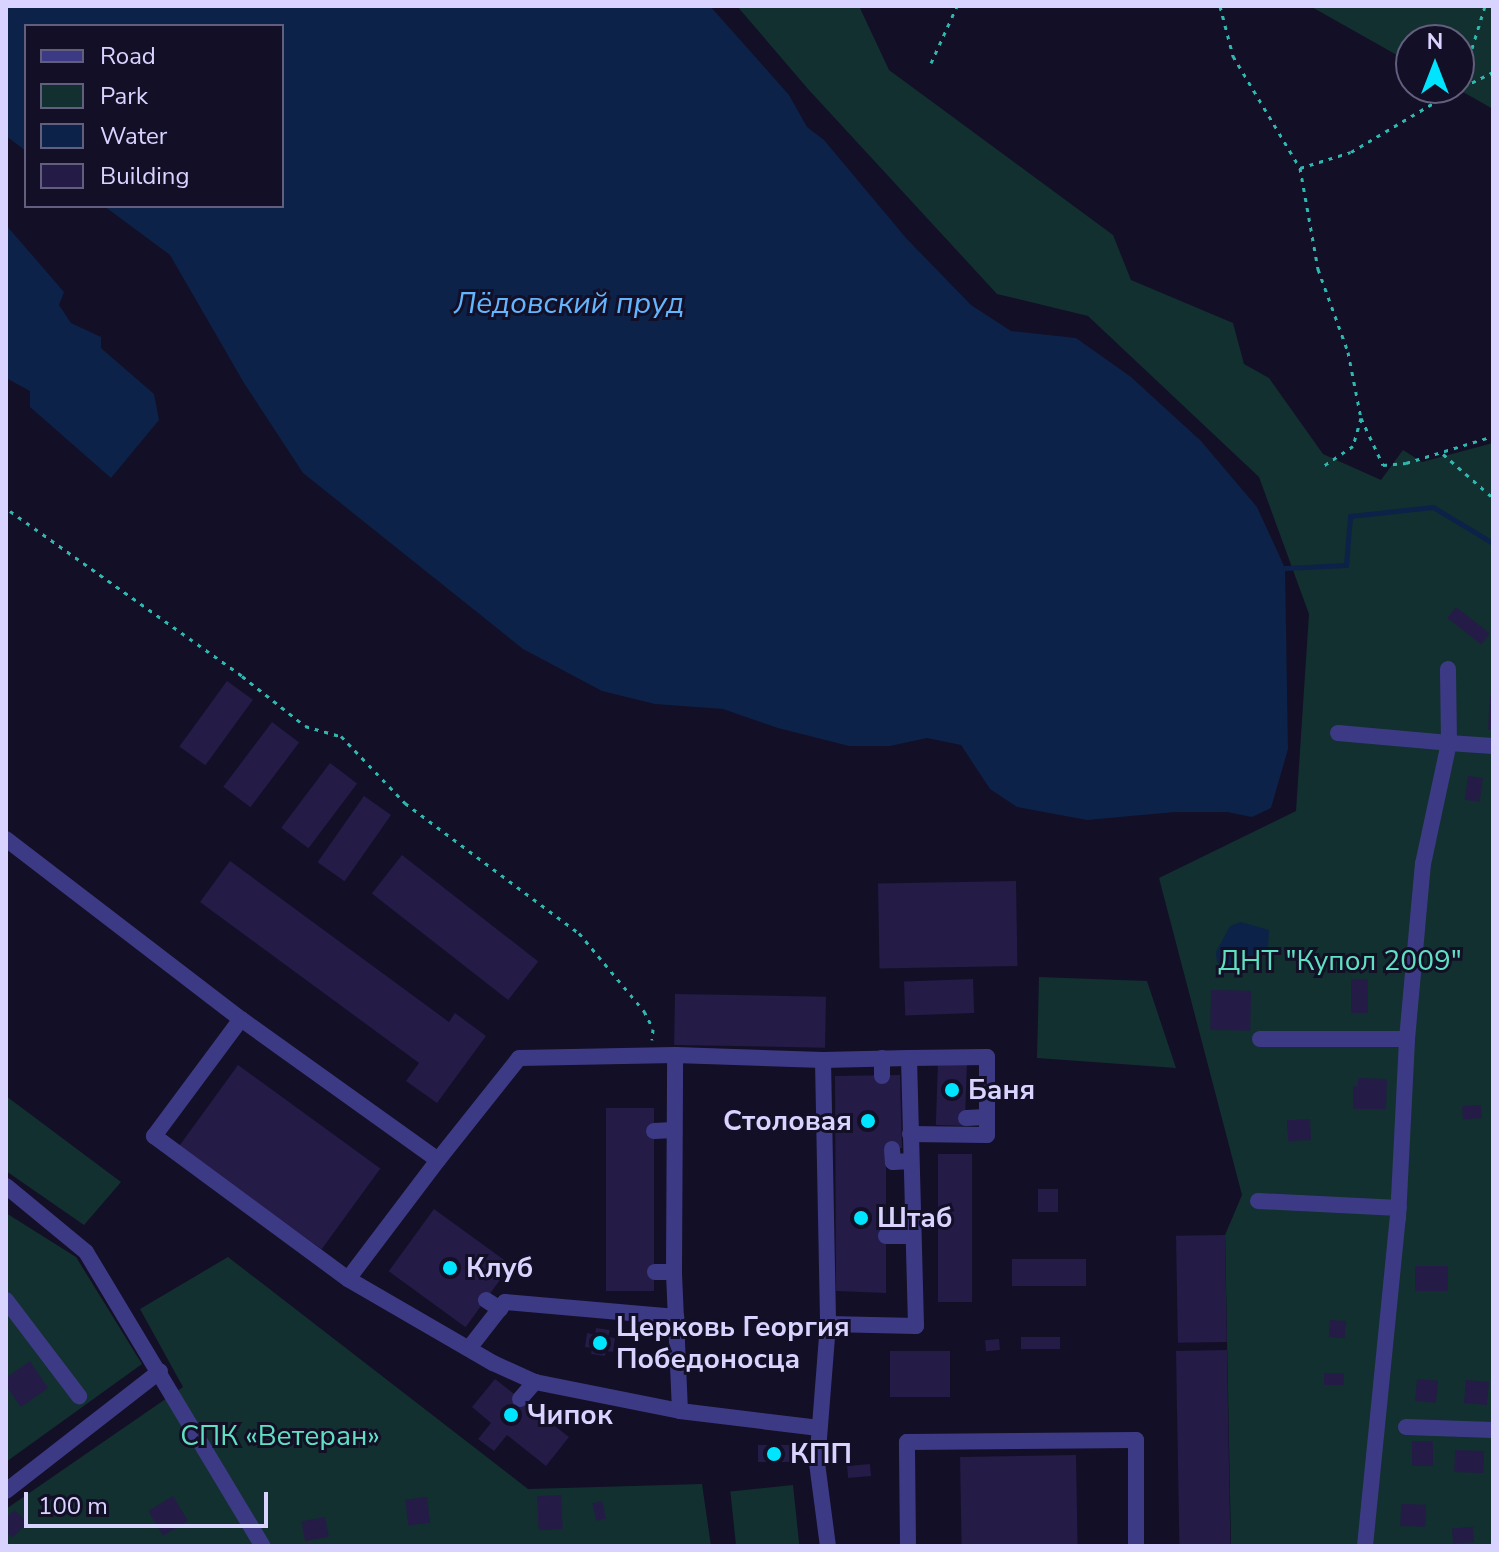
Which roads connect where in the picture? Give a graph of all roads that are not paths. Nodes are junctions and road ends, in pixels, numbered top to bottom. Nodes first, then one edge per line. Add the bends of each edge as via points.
1 (1448, 669) dead end
2 (1338, 733) dead end
3 (1449, 743) junction
4 (1493, 746) edge
5 (6, 839) edge
6 (241, 1019) junction
7 (1260, 1039) dead end
8 (1407, 1039) junction
9 (675, 1055) junction
10 (882, 1058) junction
11 (909, 1058) junction
12 (823, 1060) junction
13 (882, 1076) dead end
14 (986, 1117) junction
15 (966, 1118) dead end
16 (674, 1130) junction
17 (654, 1131) dead end
18 (910, 1134) junction
19 (892, 1149) dead end
20 (438, 1160) junction
21 (911, 1161) junction
22 (6, 1186) edge
23 (1258, 1201) dead end
24 (1399, 1208) junction
25 (886, 1236) dead end
26 (913, 1236) junction
27 (655, 1272) dead end
28 (674, 1272) junction
29 (348, 1279) junction
30 (6, 1300) edge
31 (676, 1317) junction
32 (828, 1324) junction
33 (470, 1347) junction
34 (160, 1371) junction
35 (535, 1382) junction
36 (79, 1396) dead end
37 (520, 1399) dead end
38 (680, 1411) junction
39 (1406, 1427) dead end
40 (819, 1428) junction
41 (1493, 1430) edge
42 (6, 1491) edge
43 (263, 1546) edge
44 (828, 1546) edge
45 (908, 1546) edge
46 (1136, 1546) edge
47 (1365, 1546) edge

1 - 3 street
2 - 3 street
3 - 4 street
3 - 8 street via 1423,864
5 - 6 street
6 - 20 street
6 - 29 street via 154,1136
7 - 8 street
8 - 24 street
9 - 12 street
9 - 16 street
9 - 20 street via 519,1058
10 - 11 street
10 - 12 street
10 - 13 street
11 - 14 street via 987,1057
11 - 18 street
12 - 32 street via 830,1095
14 - 15 street
14 - 18 street via 987,1135
16 - 17 street
16 - 28 street
18 - 21 street
19 - 21 street via 893,1162
20 - 29 street
21 - 26 street
22 - 34 street via 86,1252
23 - 24 street
24 - 47 street
25 - 26 street
26 - 32 street via 916,1326
27 - 28 street
28 - 31 street
29 - 33 street
30 - 36 street
31 - 33 street via 505,1302 493,1304
31 - 38 street
32 - 40 street
33 - 35 street
34 - 42 street
34 - 43 street
35 - 37 street
35 - 38 street
38 - 40 street
39 - 41 street
40 - 44 street via 817,1463
45 - 46 street via 907,1442 1136,1440

